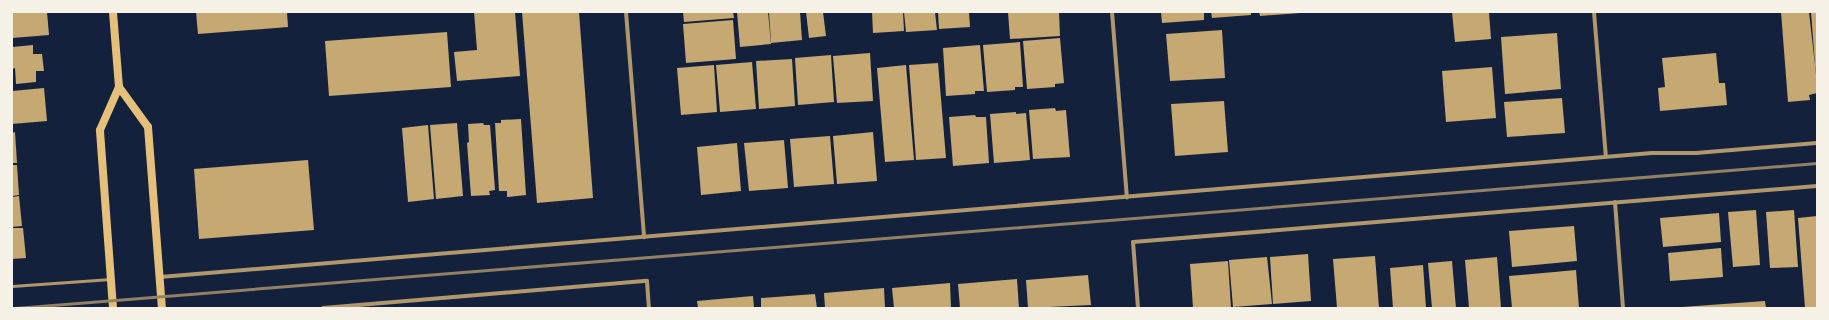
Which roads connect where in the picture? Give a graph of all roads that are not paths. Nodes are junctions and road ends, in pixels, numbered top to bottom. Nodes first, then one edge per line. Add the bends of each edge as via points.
1 (113, 12) edge
2 (626, 12) edge
3 (1112, 12) edge
4 (1594, 12) edge
5 (119, 88) junction
6 (1817, 143) edge
7 (1606, 157) junction
8 (1817, 186) edge
9 (1126, 197) junction
10 (1615, 202) junction
11 (644, 237) junction
12 (160, 277) junction
13 (110, 279) junction
14 (12, 286) edge
15 (113, 308) edge
16 (162, 308) edge
17 (323, 308) edge
18 (648, 308) edge
19 (1138, 308) edge
20 (1623, 308) edge

1 - 5 main road
2 - 11 street
3 - 9 street
4 - 7 street
5 - 12 main road via 148,127
5 - 13 main road via 100,130
6 - 7 street
7 - 9 street
8 - 10 street
9 - 11 street
10 - 19 street via 1133,242
10 - 20 street
11 - 12 street
12 - 16 main road
13 - 14 lane
13 - 15 main road
17 - 18 street via 647,281

